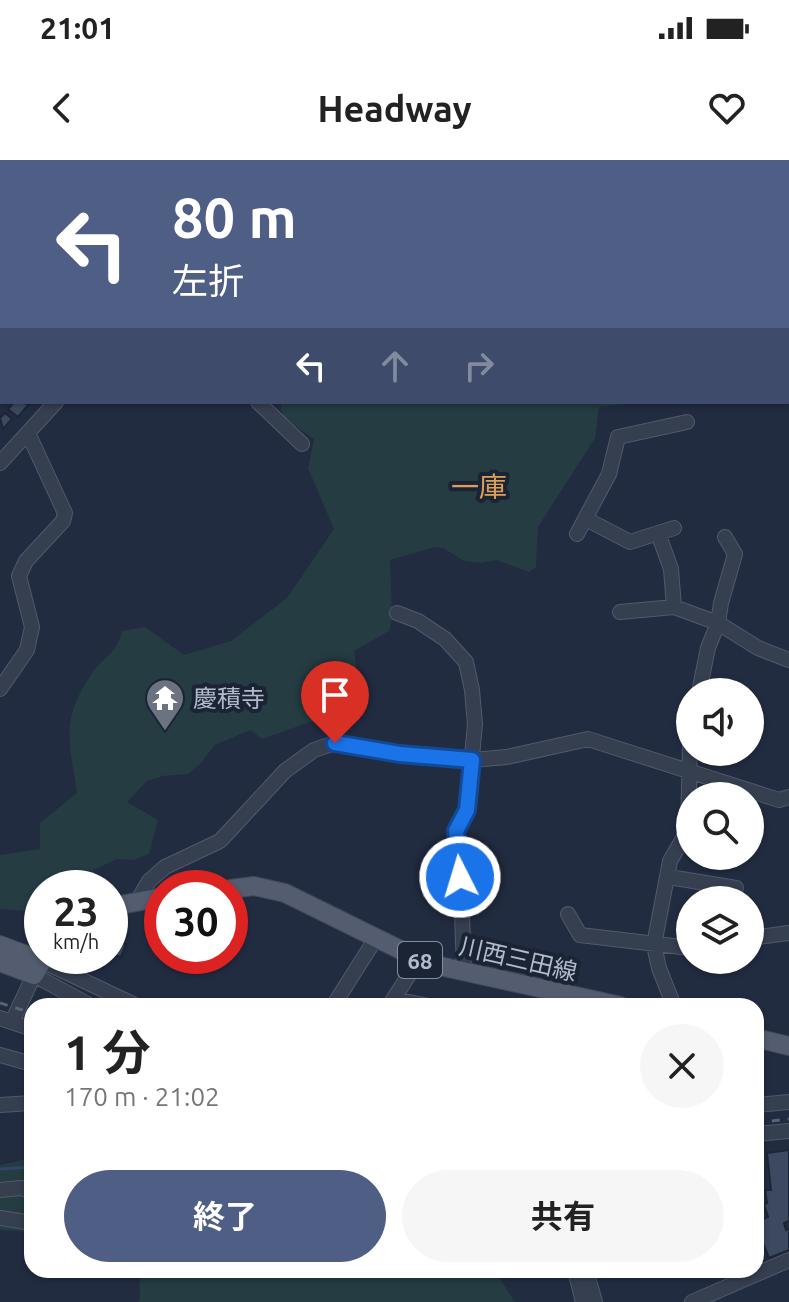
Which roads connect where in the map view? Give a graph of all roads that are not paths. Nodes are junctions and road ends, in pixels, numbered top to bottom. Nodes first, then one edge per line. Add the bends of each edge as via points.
1 (54, 404) edge
2 (260, 404) edge
3 (687, 422) dead end
4 (28, 433) junction
5 (302, 444) dead end
6 (0, 463) edge
7 (586, 519) junction
8 (674, 528) dead end
9 (658, 533) junction
10 (577, 534) dead end
11 (725, 537) dead end
12 (674, 607) junction
13 (620, 612) dead end
14 (397, 613) dead end
15 (718, 623) junction
16 (789, 660) edge
17 (702, 678) edge
18 (0, 689) edge
19 (472, 760) junction
20 (688, 766) edge
21 (688, 771) junction
22 (789, 797) edge
23 (669, 877) junction
24 (724, 886) edge
25 (248, 887) edge
26 (144, 899) edge
27 (138, 900) junction
28 (128, 902) edge
29 (568, 914) dead end
30 (789, 933) edge
31 (764, 935) edge
32 (376, 938) junction
33 (0, 945) edge
34 (654, 945) junction
35 (676, 947) edge
36 (24, 956) edge
37 (419, 959) junction
38 (0, 962) edge
39 (24, 963) edge
40 (464, 971) junction
41 (34, 974) edge
42 (52, 974) edge
43 (63, 974) edge
44 (81, 998) edge
45 (119, 998) edge
46 (338, 998) edge
47 (395, 998) edge
48 (585, 998) edge
49 (671, 998) edge
50 (6, 1020) edge
51 (764, 1040) edge
52 (789, 1046) edge
53 (0, 1055) edge
54 (24, 1062) edge
55 (789, 1102) edge
56 (24, 1104) edge
57 (764, 1104) edge
58 (0, 1105) edge
59 (789, 1131) edge
60 (764, 1133) edge
61 (24, 1189) edge
62 (0, 1190) edge
63 (0, 1218) edge
64 (24, 1222) edge
65 (789, 1260) edge
66 (764, 1271) edge
67 (577, 1278) edge
68 (588, 1278) edge
69 (747, 1278) edge
70 (583, 1302) edge
71 (595, 1302) edge
72 (692, 1302) edge

1 - 4 street
2 - 5 street
3 - 7 street via 618,437 609,474
4 - 6 street
4 - 18 street via 65,513 19,576 32,627 27,650
7 - 9 street via 630,542
7 - 10 street
8 - 9 street
9 - 12 street via 671,569
11 - 15 street via 735,554
12 - 13 street
12 - 15 street
14 - 19 street via 445,639 466,662 475,724
15 - 16 street
15 - 17 street
19 - 21 street via 588,739
19 - 27 street via 335,743 314,750 285,771 220,841 165,867
19 - 40 street via 467,810 456,831
20 - 21 street
21 - 22 street via 779,800
21 - 23 street via 688,830 670,861
23 - 24 street
23 - 34 street
25 - 32 main road, 川西三田線 / 68 via 285,893
26 - 27 main road
27 - 28 main road
29 - 34 street via 580,935
30 - 31 street
32 - 37 main road, 川西三田線 / 68
32 - 46 street
33 - 36 main road
34 - 35 street
34 - 49 street
37 - 40 main road, 川西三田線 / 68
37 - 47 street
38 - 39 main road
40 - 48 main road, 川西三田線 / 68
41 - 50 street
42 - 44 street
43 - 45 street
51 - 52 main road
53 - 54 street
55 - 57 street
56 - 58 street
59 - 60 street
61 - 62 street
63 - 64 street
65 - 66 street
67 - 70 street
68 - 71 street
69 - 72 street

